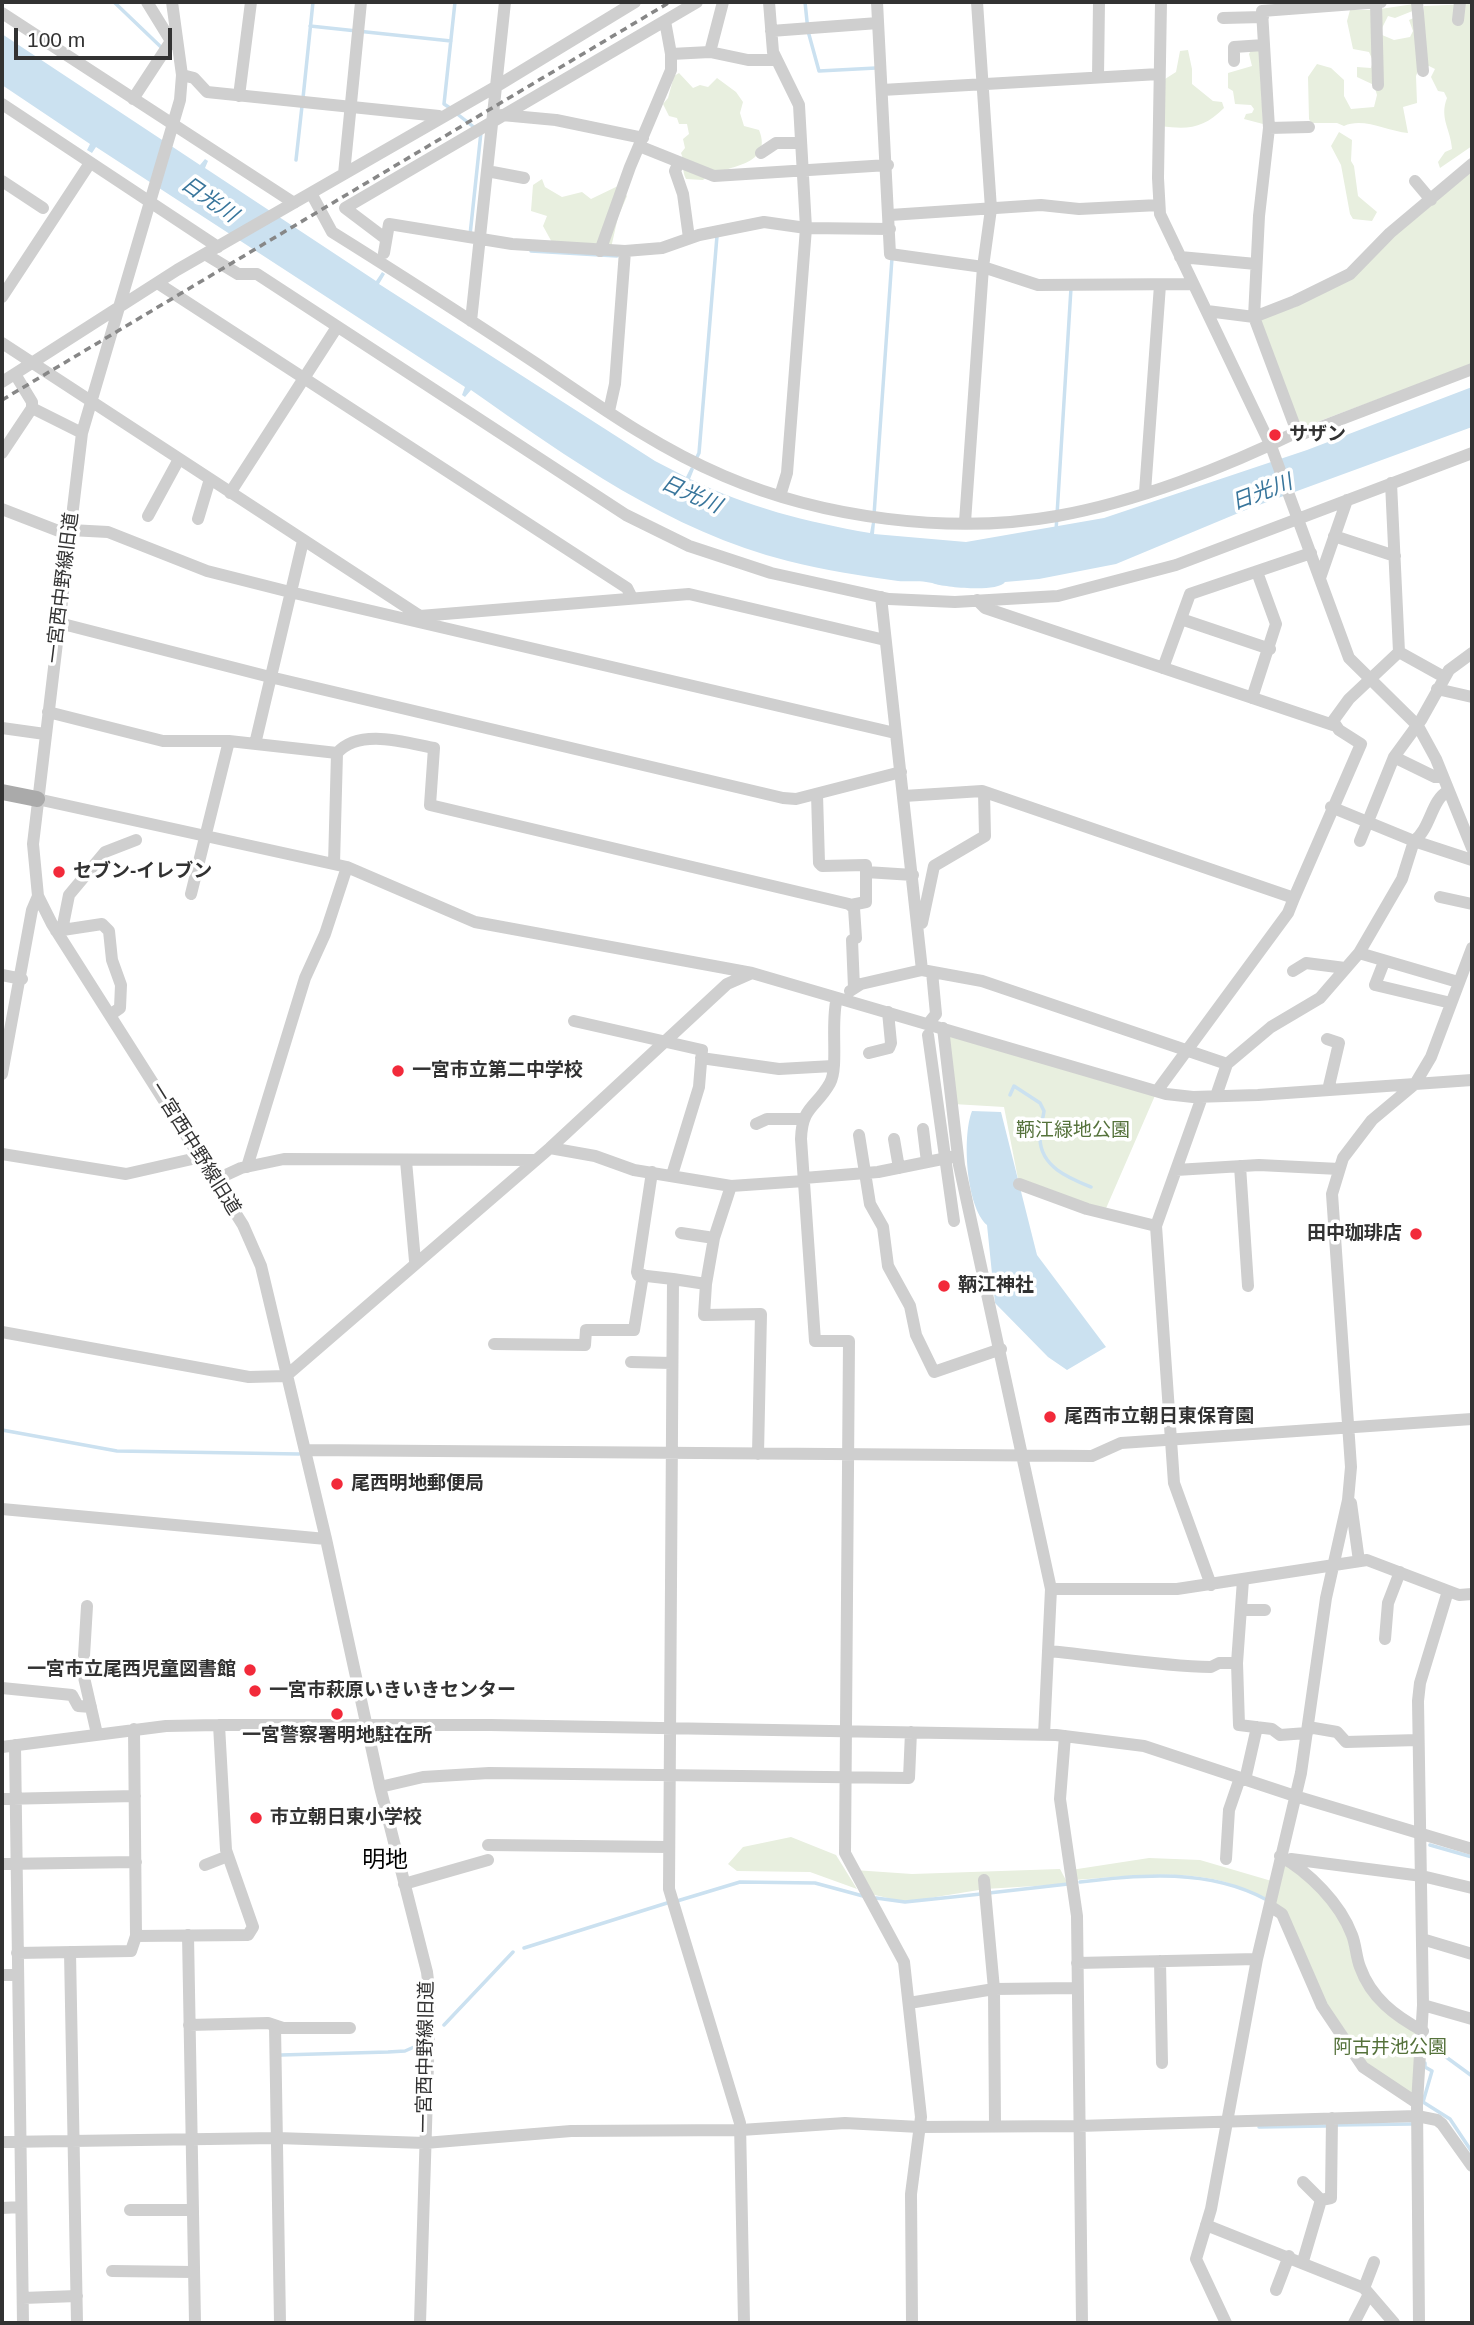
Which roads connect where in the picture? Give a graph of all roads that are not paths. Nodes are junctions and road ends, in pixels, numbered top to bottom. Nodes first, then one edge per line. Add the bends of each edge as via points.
1 (147, 2) edge
2 (172, 2) edge
3 (251, 2) edge
4 (362, 2) edge
5 (505, 2) edge
6 (635, 2) edge
7 (697, 2) edge
8 (723, 2) edge
9 (769, 2) edge
10 (877, 2) edge
11 (977, 2) edge
12 (1099, 2) edge
13 (1161, 2) edge
14 (1418, 2) edge
15 (1460, 2) edge
16 (1378, 3) edge
17 (1290, 5) edge
18 (1261, 10) edge
19 (2, 13) edge
20 (1223, 18) dead end
21 (1458, 20) dead end
22 (665, 21) junction
23 (878, 23) junction
24 (771, 31) junction
25 (174, 40) junction
26 (1264, 45) junction
27 (710, 52) junction
28 (671, 54) junction
29 (776, 60) junction
30 (1234, 61) dead end
31 (1423, 71) dead end
32 (1159, 74) junction
33 (182, 75) junction
34 (1098, 77) junction
35 (981, 84) junction
36 (1378, 85) dead end
37 (497, 86) junction
38 (883, 90) junction
39 (239, 96) junction
40 (133, 99) junction
41 (2, 104) edge
42 (350, 107) junction
43 (439, 116) junction
44 (497, 117) junction
45 (174, 125) junction
46 (1309, 127) dead end
47 (1269, 128) junction
48 (641, 142) junction
49 (801, 143) junction
50 (761, 153) dead end
51 (679, 162) junction
52 (90, 163) junction
53 (1472, 164) edge
54 (888, 165) junction
55 (803, 170) junction
56 (487, 171) junction
57 (344, 174) junction
58 (524, 178) dead end
59 (2, 181) edge
60 (1415, 181) dead end
61 (311, 193) junction
62 (1432, 200) junction
63 (294, 203) junction
64 (150, 204) junction
65 (1159, 205) junction
66 (43, 208) dead end
67 (991, 209) junction
68 (890, 215) junction
69 (806, 228) junction
70 (890, 229) junction
71 (689, 238) junction
72 (386, 239) junction
73 (480, 239) junction
74 (218, 247) junction
75 (600, 251) junction
76 (625, 251) junction
77 (384, 253) dead end
78 (205, 254) junction
79 (1180, 257) junction
80 (1256, 264) junction
81 (983, 267) junction
82 (159, 284) junction
83 (1192, 284) junction
84 (1160, 285) junction
85 (2, 297) edge
86 (118, 309) junction
87 (1207, 311) junction
88 (1254, 317) junction
89 (471, 321) junction
90 (337, 327) junction
91 (2, 343) edge
92 (32, 364) junction
93 (1472, 369) edge
94 (15, 374) junction
95 (304, 379) junction
96 (2, 382) edge
97 (89, 401) junction
98 (32, 408) junction
99 (609, 411) junction
100 (1297, 432) junction
101 (82, 433) junction
102 (1270, 446) junction
103 (2, 453) edge
104 (1472, 453) edge
105 (179, 459) junction
106 (210, 479) junction
107 (1391, 483) junction
108 (1145, 492) junction
109 (230, 493) junction
110 (780, 496) junction
111 (1346, 500) junction
112 (2, 509) edge
113 (148, 516) dead end
114 (198, 519) dead end
115 (1298, 519) junction
116 (964, 522) junction
117 (69, 533) junction
118 (1334, 536) junction
119 (303, 541) junction
120 (1311, 553) junction
121 (1395, 556) junction
122 (1256, 572) junction
123 (1320, 578) junction
124 (290, 592) junction
125 (880, 597) junction
126 (632, 598) junction
127 (977, 600) junction
128 (419, 618) junction
129 (1181, 619) junction
130 (59, 623) junction
131 (885, 640) junction
132 (1270, 649) junction
133 (1399, 652) junction
134 (1472, 653) edge
135 (1163, 668) junction
136 (270, 677) junction
137 (1444, 677) junction
138 (1368, 680) junction
139 (1437, 689) junction
140 (1472, 697) edge
141 (1252, 698) junction
142 (48, 712) junction
143 (1333, 725) junction
144 (1418, 726) junction
145 (2, 729) edge
146 (895, 733) junction
147 (45, 734) junction
148 (229, 741) junction
149 (255, 744) junction
150 (337, 753) junction
151 (1394, 757) junction
152 (901, 772) junction
153 (1443, 777) junction
154 (1448, 791) junction
155 (984, 792) junction
156 (2, 793) edge
157 (817, 794) junction
158 (904, 796) junction
159 (37, 799) junction
160 (1331, 807) junction
161 (1367, 821) junction
162 (205, 835) junction
163 (136, 840) dead end
164 (1360, 841) dead end
165 (1415, 841) junction
166 (1472, 848) edge
167 (1472, 859) edge
168 (340, 865) junction
169 (934, 866) junction
170 (912, 871) junction
171 (866, 872) junction
172 (191, 894) dead end
173 (38, 896) junction
174 (1440, 897) dead end
175 (1294, 898) junction
176 (1472, 904) edge
177 (851, 905) junction
178 (919, 930) junction
179 (56, 931) junction
180 (1472, 948) edge
181 (1359, 953) junction
182 (1384, 962) junction
183 (1345, 968) junction
184 (927, 971) junction
185 (1293, 971) dead end
186 (752, 973) junction
187 (2, 975) edge
188 (22, 979) junction
189 (1464, 980) edge
190 (853, 988) junction
191 (841, 998) junction
192 (1451, 1003) junction
193 (888, 1012) junction
194 (110, 1015) junction
195 (574, 1021) dead end
196 (943, 1028) junction
197 (928, 1029) junction
198 (1327, 1039) dead end
199 (666, 1040) junction
200 (1185, 1050) junction
201 (869, 1053) dead end
202 (701, 1058) junction
203 (1227, 1064) junction
204 (833, 1066) junction
205 (2, 1074) edge
206 (1472, 1080) edge
207 (1415, 1084) junction
208 (1328, 1090) junction
209 (1157, 1091) junction
210 (1216, 1096) junction
211 (1202, 1097) junction
212 (802, 1119) junction
213 (756, 1125) dead end
214 (923, 1129) dead end
215 (859, 1135) dead end
216 (894, 1139) dead end
217 (550, 1148) junction
218 (2, 1154) edge
219 (201, 1157) junction
220 (952, 1157) junction
221 (533, 1160) junction
222 (406, 1161) junction
223 (927, 1162) junction
224 (1240, 1166) junction
225 (247, 1167) junction
226 (899, 1168) junction
227 (1339, 1169) junction
228 (1176, 1170) junction
229 (652, 1172) junction
230 (864, 1173) junction
231 (671, 1175) junction
232 (215, 1180) junction
233 (804, 1180) junction
234 (1019, 1184) dead end
235 (731, 1186) junction
236 (954, 1221) dead end
237 (1156, 1226) junction
238 (681, 1233) dead end
239 (714, 1238) junction
240 (415, 1261) junction
241 (643, 1275) junction
242 (673, 1279) junction
243 (706, 1284) junction
244 (1248, 1286) dead end
245 (2, 1332) edge
246 (494, 1344) dead end
247 (1001, 1349) junction
248 (631, 1362) dead end
249 (672, 1363) junction
250 (286, 1376) junction
251 (1472, 1419) edge
252 (1349, 1428) junction
253 (1170, 1441) junction
254 (305, 1450) junction
255 (671, 1451) junction
256 (758, 1454) junction
257 (850, 1454) junction
258 (1023, 1457) junction
259 (1349, 1490) junction
260 (2, 1509) edge
261 (326, 1539) junction
262 (1359, 1561) junction
263 (1335, 1566) junction
264 (1400, 1572) junction
265 (1243, 1580) junction
266 (1211, 1586) junction
267 (1051, 1589) junction
268 (1448, 1591) junction
269 (1472, 1594) edge
270 (87, 1605) dead end
271 (1241, 1609) junction
272 (1265, 1609) dead end
273 (1385, 1639) dead end
274 (1048, 1651) junction
275 (1237, 1663) junction
276 (2, 1688) edge
277 (90, 1707) junction
278 (219, 1725) junction
279 (366, 1726) junction
280 (1257, 1727) junction
281 (669, 1728) junction
282 (134, 1729) junction
283 (1308, 1730) junction
284 (844, 1731) junction
285 (911, 1732) junction
286 (97, 1734) junction
287 (1044, 1735) junction
288 (1065, 1736) junction
289 (1418, 1740) junction
290 (8, 1746) edge
291 (669, 1776) junction
292 (844, 1777) junction
293 (1243, 1779) junction
294 (380, 1787) junction
295 (135, 1796) junction
296 (1295, 1796) junction
297 (16, 1798) junction
298 (2, 1799) edge
299 (1418, 1834) junction
300 (488, 1845) dead end
301 (669, 1847) junction
302 (1472, 1849) edge
303 (228, 1856) junction
304 (1280, 1856) junction
305 (1226, 1858) dead end
306 (488, 1860) dead end
307 (136, 1862) junction
308 (2, 1864) edge
309 (16, 1864) junction
310 (205, 1865) dead end
311 (1422, 1876) junction
312 (984, 1880) dead end
313 (404, 1884) junction
314 (1472, 1888) edge
315 (1270, 1906) junction
316 (188, 1935) junction
317 (136, 1936) junction
318 (1422, 1940) junction
319 (70, 1952) junction
320 (17, 1953) junction
321 (1472, 1954) edge
322 (1257, 1959) junction
323 (1160, 1961) junction
324 (1077, 1962) junction
325 (2, 1975) edge
326 (18, 1975) junction
327 (1076, 1988) junction
328 (994, 1989) junction
329 (909, 2003) junction
330 (1423, 2005) junction
331 (1472, 2019) edge
332 (189, 2025) junction
333 (275, 2026) junction
334 (350, 2028) dead end
335 (1423, 2031) junction
336 (1162, 2063) dead end
337 (1417, 2110) junction
338 (1332, 2118) junction
339 (1230, 2119) junction
340 (995, 2126) junction
341 (1078, 2126) junction
342 (919, 2127) junction
343 (741, 2130) junction
344 (277, 2138) junction
345 (74, 2140) junction
346 (192, 2140) junction
347 (20, 2141) junction
348 (2, 2142) edge
349 (425, 2143) junction
350 (1472, 2166) edge
351 (1303, 2182) dead end
352 (1321, 2200) junction
353 (21, 2207) junction
354 (2, 2208) edge
355 (130, 2210) dead end
356 (193, 2210) junction
357 (1206, 2225) junction
358 (1289, 2256) junction
359 (1303, 2261) junction
360 (1374, 2262) dead end
361 (112, 2271) dead end
362 (194, 2272) junction
363 (1276, 2290) dead end
364 (1367, 2291) junction
365 (77, 2296) junction
366 (23, 2298) junction
367 (23, 2323) edge
368 (77, 2323) edge
369 (195, 2323) edge
370 (280, 2323) edge
371 (420, 2323) edge
372 (744, 2323) edge
373 (912, 2323) edge
374 (1082, 2323) edge
375 (1226, 2323) edge
376 (1354, 2323) edge
377 (1394, 2323) edge
378 (1419, 2323) edge

1 - 25 street
2 - 25 street, 一宮西中野線旧道
3 - 39 street
4 - 42 street
5 - 37 street
6 - 37 street
7 - 22 street
8 - 27 street
9 - 24 street
10 - 23 street
11 - 35 street
12 - 34 street
13 - 32 street
14 - 31 street
15 - 21 street
16 - 17 street
16 - 36 street
17 - 18 street
18 - 20 street
18 - 26 street
19 - 40 street
22 - 28 street
22 - 44 street
23 - 24 street
23 - 38 street
24 - 29 street
25 - 33 street, 一宮西中野線旧道
25 - 40 street
26 - 30 street via 1234,47
26 - 47 street
27 - 28 street
27 - 29 street
28 - 48 street via 671,70
29 - 49 street via 799,105
32 - 34 street
32 - 65 street
33 - 39 street via 194,78 207,92
33 - 45 street, 一宮西中野線旧道
34 - 35 street
35 - 38 street
35 - 67 street
37 - 43 street
37 - 44 street
38 - 54 street
39 - 42 street
40 - 45 street
41 - 52 street
42 - 43 street
42 - 57 street
43 - 57 street
44 - 48 street via 556,120
44 - 56 street
44 - 72 street via 345,208
45 - 63 street
45 - 64 street, 一宮西中野線旧道
46 - 47 street
47 - 80 street
48 - 51 street
48 - 75 street
49 - 50 street via 776,143
49 - 55 street
51 - 55 street via 714,176
51 - 71 street via 675,172 684,194
52 - 64 street
52 - 85 street
53 - 62 street
54 - 55 street
54 - 68 street
55 - 69 street
56 - 58 street
56 - 73 street
57 - 61 street
59 - 66 street
60 - 62 street
61 - 63 street
61 - 89 street via 332,232
62 - 88 street via 1390,233 1350,274
63 - 74 street
64 - 74 street
64 - 86 street, 一宮西中野線旧道
65 - 67 street
65 - 79 street
67 - 68 street
67 - 81 street
68 - 70 street
69 - 70 street
69 - 71 street via 764,222
69 - 110 street via 787,473
70 - 81 street via 890,254
71 - 76 street via 662,248
72 - 73 street via 389,224
72 - 77 street
73 - 75 street
73 - 89 street
74 - 78 street
75 - 76 street
76 - 99 street
78 - 82 street
78 - 90 street via 238,274 257,274
79 - 80 street
79 - 83 street
80 - 88 street
81 - 84 street via 1038,285
81 - 116 street
82 - 86 street
82 - 95 street
83 - 84 street
83 - 87 street
84 - 108 street
86 - 92 street
86 - 97 street, 一宮西中野線旧道
87 - 88 street
87 - 102 street
88 - 100 street
89 - 99 street
90 - 95 street
90 - 125 street via 626,515 689,547 771,573
91 - 92 street
92 - 94 street
92 - 97 street
93 - 100 street via 1300,435
94 - 96 street
94 - 98 street
95 - 109 street
95 - 126 street via 627,587
97 - 101 street, 一宮西中野線旧道
97 - 105 street
98 - 101 street
98 - 103 street
99 - 110 street via 723,475
100 - 102 street
101 - 117 street, 一宮西中野線旧道
102 - 108 street
102 - 115 street
104 - 107 street
105 - 106 street
105 - 113 street
106 - 109 street
106 - 114 street
107 - 111 street
107 - 121 street
108 - 116 street via 1057,516
109 - 119 street
110 - 116 street via 887,519
111 - 115 street
111 - 118 street
112 - 117 street
115 - 120 street
115 - 127 street via 1176,565 1058,596
117 - 124 street via 108,532 207,571
117 - 130 street, 一宮西中野線旧道
118 - 121 street
118 - 123 street
119 - 124 street
119 - 128 street
120 - 122 street
120 - 123 street
121 - 133 street
122 - 129 street via 1190,594
122 - 132 street via 1276,624
123 - 138 street via 1349,659
124 - 128 street
124 - 136 street
125 - 127 street
125 - 131 street
126 - 128 street
126 - 131 street via 689,594
127 - 135 street via 985,608
128 - 146 street
129 - 132 street
129 - 135 street
130 - 136 street
130 - 142 street, 一宮西中野線旧道
131 - 146 street
132 - 141 street
133 - 137 street
133 - 138 street
134 - 137 street
135 - 141 street
136 - 149 street
136 - 157 street via 783,798
137 - 139 street
138 - 143 street
138 - 144 street
139 - 140 street
139 - 144 street
141 - 143 street
142 - 147 street, 一宮西中野線旧道
142 - 148 street via 163,741
143 - 160 street via 1361,744
144 - 151 street
144 - 153 street
145 - 147 street
146 - 152 street
147 - 159 street, 一宮西中野線旧道
148 - 149 street
148 - 162 street
149 - 150 street
150 - 168 street
150 - 177 street via 344,745 373,739 434,748 430,805
151 - 153 street
151 - 161 street
152 - 157 street
152 - 158 street
153 - 154 street
154 - 165 street via 1441,795 1425,833
154 - 166 street
155 - 158 street
155 - 169 street via 985,836
155 - 175 street
156 - 159 main road
157 - 171 street via 819,863 866,865
158 - 170 street
159 - 162 street
159 - 173 street, 一宮西中野線旧道 via 33,844
160 - 161 street
160 - 175 street
161 - 164 street
161 - 165 street
162 - 168 street
162 - 172 street
163 - 179 street via 105,852 69,895 63,925
165 - 167 street
165 - 181 street via 1402,879
168 - 186 street via 475,922
168 - 225 street via 325,934 305,978
169 - 170 street
169 - 178 street
170 - 171 street
170 - 178 street
171 - 177 street via 866,902
173 - 179 street, 一宮西中野線旧道
173 - 188 street
174 - 176 street
175 - 200 street via 1288,913
177 - 190 street via 856,938 852,940
178 - 184 street
179 - 194 street, 一宮西中野線旧道
179 - 194 street via 102,924 109,931 121,985 120,1008
180 - 189 street
181 - 182 street
181 - 183 street
182 - 189 street
182 - 192 street via 1375,985
183 - 185 street via 1306,963
183 - 203 street via 1320,998 1271,1027
184 - 190 street
184 - 197 street via 936,1014
184 - 200 street via 982,981
186 - 191 street
186 - 199 street via 727,984
187 - 188 street
188 - 205 street
189 - 192 street
190 - 191 street
191 - 193 street
191 - 204 street via 832,1020
192 - 207 street via 1431,1057
193 - 197 street
193 - 201 street via 891,1043
194 - 219 street, 一宮西中野線旧道
195 - 199 street
196 - 197 street
196 - 209 street
196 - 220 street
197 - 220 street
198 - 208 street via 1339,1043
199 - 202 street via 702,1051
199 - 217 street
200 - 203 street
200 - 209 street
202 - 204 street via 779,1069
202 - 231 street via 699,1087
203 - 210 street
204 - 212 street via 831,1082
206 - 207 street
207 - 208 street
207 - 227 street via 1372,1120
208 - 210 street
209 - 211 street
210 - 211 street
211 - 228 street
212 - 213 street via 767,1119
212 - 233 street
214 - 223 street
215 - 230 street
216 - 226 street
217 - 221 street
217 - 229 street
218 - 219 street via 127,1174
219 - 232 street, 一宮西中野線旧道
220 - 223 street
220 - 236 street
220 - 247 street
221 - 222 street
221 - 240 street
222 - 225 street via 284,1159
222 - 240 street
223 - 226 street
224 - 227 street
224 - 228 street
224 - 244 street
225 - 232 street
226 - 230 street
227 - 252 street via 1332,1219
228 - 237 street
229 - 231 street
229 - 241 street via 637,1272
230 - 233 street
230 - 247 street via 870,1204 883,1227 888,1266 910,1306 916,1335 934,1372
231 - 235 street
232 - 250 street, 一宮西中野線旧道 via 261,1266
233 - 235 street
233 - 257 street via 816,1341 849,1341
234 - 237 street via 1087,1209
235 - 239 street
237 - 253 street
238 - 239 street
239 - 243 street
240 - 250 street
241 - 242 street
241 - 246 street via 634,1330 586,1330 585,1345
242 - 243 street
242 - 249 street
243 - 256 street via 704,1315 761,1314
245 - 250 street via 249,1377
247 - 258 street
248 - 249 street
249 - 255 street
250 - 254 street, 一宮西中野線旧道
251 - 252 street
252 - 253 street
252 - 259 street
253 - 258 street via 1121,1443 1092,1457
253 - 266 street via 1174,1483
254 - 255 street
254 - 261 street, 一宮西中野線旧道
255 - 256 street
255 - 281 street
256 - 257 street
257 - 258 street
257 - 284 street
258 - 267 street
259 - 262 street
259 - 263 street
260 - 261 street
261 - 279 street, 一宮西中野線旧道
262 - 263 street
262 - 264 street
263 - 265 street
263 - 283 street via 1326,1598
264 - 268 street
264 - 273 street via 1388,1603
265 - 266 street
265 - 271 street
266 - 267 street
267 - 274 street
268 - 269 street
268 - 289 street via 1420,1684
270 - 277 street via 83,1673
271 - 272 street
271 - 275 street
274 - 275 street via 1131,1659 1154,1666
274 - 287 street
275 - 280 street via 1239,1725
276 - 277 street via 72,1695 78,1706
277 - 286 street
278 - 279 street
278 - 282 street
278 - 303 street
279 - 281 street
279 - 294 street, 一宮西中野線旧道
280 - 283 street via 1280,1735
280 - 293 street
281 - 284 street
281 - 291 street
282 - 286 street
282 - 295 street
283 - 289 street via 1337,1732 1346,1742
283 - 296 street
284 - 285 street
284 - 292 street
285 - 287 street
285 - 292 street via 909,1778
286 - 290 street
287 - 288 street
288 - 293 street via 1144,1746
288 - 324 street via 1060,1811 1077,1916
289 - 299 street
290 - 297 street
291 - 292 street
291 - 294 street via 489,1773 423,1777
291 - 301 street
292 - 329 street via 845,1853 904,1962
293 - 296 street
293 - 305 street via 1229,1810
294 - 313 street, 一宮西中野線旧道
295 - 297 street
295 - 307 street
296 - 299 street
296 - 304 street
297 - 298 street
297 - 309 street
299 - 302 street
299 - 311 street
300 - 301 street
301 - 343 street via 669,1889
303 - 310 street
303 - 316 street via 253,1927 248,1935
304 - 311 street
304 - 315 street
304 - 335 street via 1318,1885 1348,1927 1360,1968 1384,2005
306 - 313 street
307 - 309 street
307 - 317 street
308 - 309 street
309 - 320 street
311 - 314 street
311 - 318 street
312 - 328 street
313 - 349 street, 一宮西中野線旧道 via 430,1997
315 - 322 street
315 - 337 street via 1282,1914 1322,2007 1363,2067
316 - 317 street
316 - 332 street
317 - 319 street via 131,1951
318 - 321 street
318 - 330 street
319 - 320 street
319 - 345 street
320 - 326 street
322 - 323 street
322 - 339 street
323 - 324 street
323 - 336 street
324 - 327 street
325 - 326 street
326 - 347 street
327 - 328 street
327 - 341 street
328 - 329 street
328 - 340 street
329 - 342 street
330 - 331 street
330 - 335 street
332 - 333 street
332 - 346 street
333 - 334 street
333 - 344 street
335 - 337 street
337 - 338 street
337 - 350 street via 1441,2124
337 - 378 street
338 - 339 street
338 - 352 street via 1331,2198
339 - 341 street
339 - 357 street
340 - 341 street
340 - 342 street
341 - 374 street
342 - 343 street via 845,2123
342 - 373 street via 911,2194
343 - 349 street via 571,2131
343 - 372 street
344 - 346 street
344 - 349 street
344 - 370 street
345 - 346 street
345 - 347 street
345 - 365 street
346 - 356 street
347 - 348 street
347 - 353 street
349 - 371 street, 一宮西中野線旧道
351 - 352 street
352 - 359 street
353 - 354 street
353 - 366 street
355 - 356 street
356 - 362 street
357 - 358 street
357 - 375 street via 1196,2259
358 - 359 street
358 - 363 street
359 - 364 street
360 - 364 street
361 - 362 street
362 - 369 street
364 - 376 street
364 - 377 street
365 - 366 street
365 - 368 street
366 - 367 street

